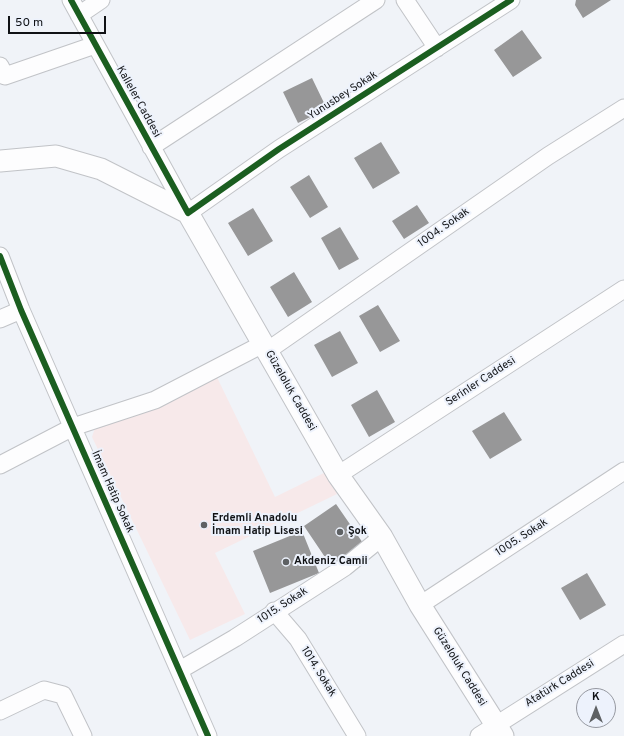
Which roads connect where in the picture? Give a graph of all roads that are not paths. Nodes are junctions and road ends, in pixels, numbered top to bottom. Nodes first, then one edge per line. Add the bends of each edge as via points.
1 (100, 0) edge
2 (376, 0) edge
3 (405, 0) edge
4 (511, 0) edge
5 (75, 7) edge
6 (95, 45) junction
7 (437, 48) junction
8 (0, 66) edge
9 (624, 108) edge
10 (152, 147) junction
11 (0, 161) edge
12 (188, 213) junction
13 (0, 256) edge
14 (624, 290) edge
15 (22, 310) junction
16 (0, 319) edge
17 (265, 348) junction
18 (73, 427) junction
19 (0, 465) edge
20 (624, 471) edge
21 (338, 475) junction
22 (382, 537) junction
23 (420, 605) junction
24 (274, 611) junction
25 (624, 644) edge
26 (180, 670) junction
27 (0, 711) edge
28 (493, 732) edge
29 (83, 736) edge
30 (208, 736) edge
31 (357, 736) edge

1 - 5 street
2 - 10 street
3 - 7 street
4 - 7 street, Yunusbey Sokak
5 - 6 street, Kalleler Caddesi
6 - 8 street via 5,76
6 - 10 street, Kalleler Caddesi
7 - 12 street, Yunusbey Sokak via 279,149
9 - 17 street, 1004. Sokak via 548,156
10 - 12 street, Kalleler Caddesi
11 - 12 main road via 56,156 101,169
12 - 17 main road, Güzeloluk Caddesi
13 - 15 street, İmam Hatip Sokak
14 - 21 street, Serinler Caddesi
15 - 16 street
15 - 18 street, İmam Hatip Sokak
17 - 18 street, 1004. Sokak via 155,400
17 - 21 main road, Güzeloluk Caddesi
18 - 19 street, 1004. Sokak
18 - 26 street, İmam Hatip Sokak
20 - 23 street, 1005. Sokak
21 - 22 main road, Güzeloluk Caddesi
22 - 23 main road, Güzeloluk Caddesi
22 - 24 street, 1015. Sokak via 346,567
23 - 28 main road, Güzeloluk Caddesi
24 - 26 street, 1015. Sokak via 235,638
24 - 31 street, 1014. Sokak via 298,639
25 - 28 street, Atatürk Caddesi
26 - 30 street, İmam Hatip Sokak
27 - 29 street via 44,690 63,695

